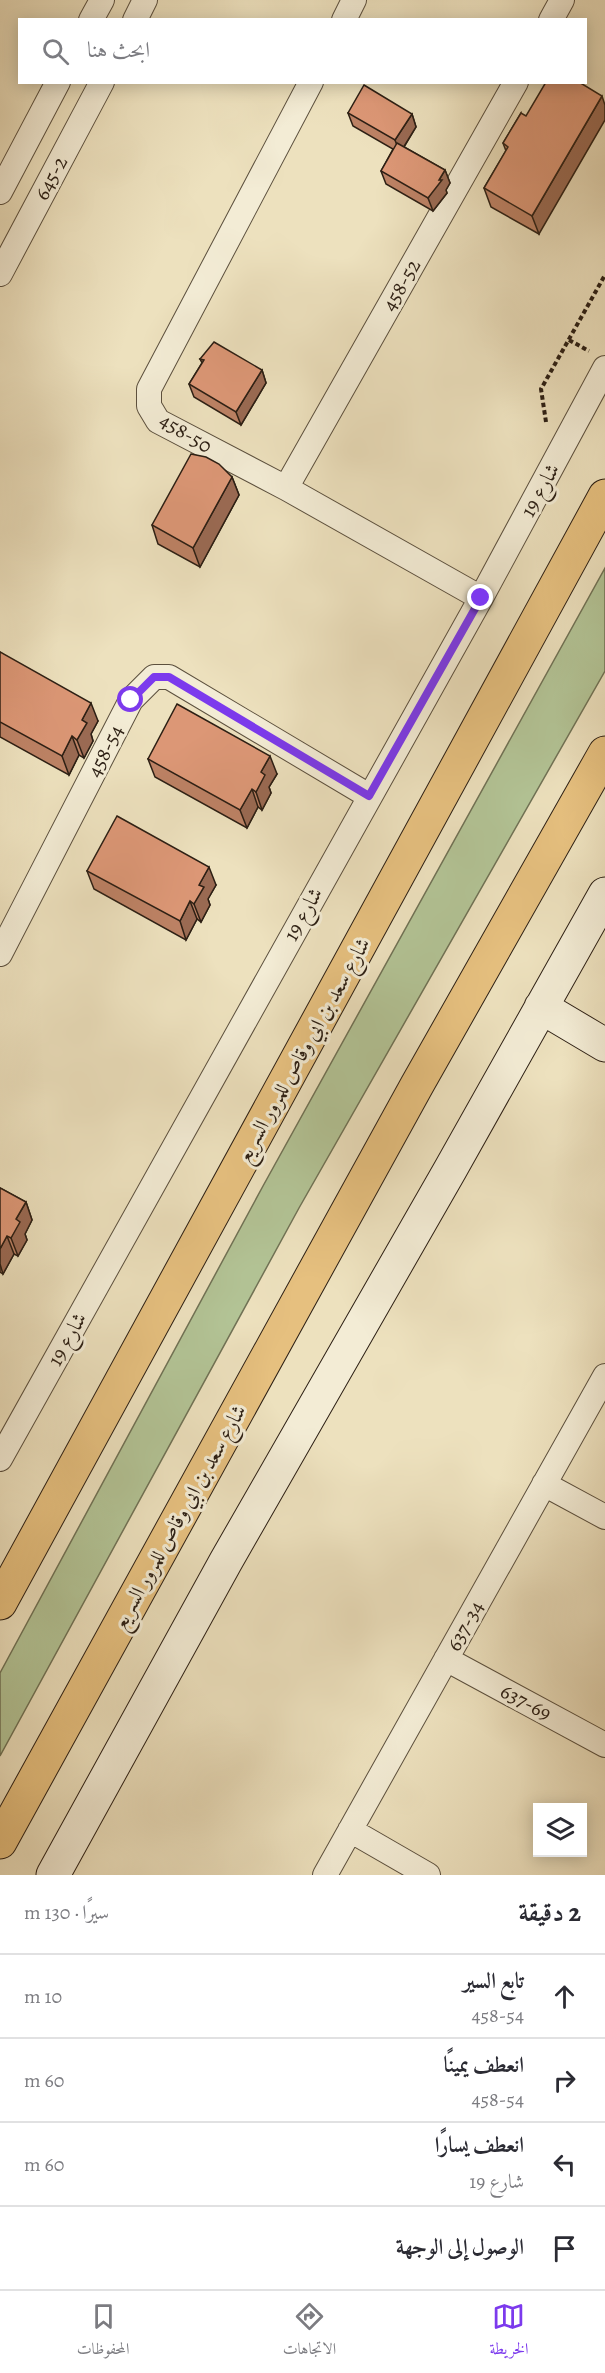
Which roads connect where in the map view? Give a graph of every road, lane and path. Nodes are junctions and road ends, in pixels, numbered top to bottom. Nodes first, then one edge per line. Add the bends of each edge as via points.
1 (102, 0) edge
2 (146, 0) edge
3 (354, 0) edge
4 (562, 0) edge
5 (93, 18) edge
6 (136, 18) edge
7 (345, 18) edge
8 (552, 18) edge
9 (57, 84) edge
10 (101, 84) edge
11 (310, 84) edge
12 (515, 84) edge
13 (0, 192) edge
14 (0, 274) edge
15 (605, 275) edge
16 (605, 368) edge
17 (541, 389) dead end
18 (286, 488) junction
19 (605, 496) edge
20 (481, 598) junction
21 (605, 753) edge
22 (369, 796) junction
23 (605, 894) edge
24 (0, 954) edge
25 (541, 1007) junction
26 (605, 1045) edge
27 (605, 1376) edge
28 (0, 1459) edge
29 (544, 1484) junction
30 (605, 1517) edge
31 (0, 1603) edge
32 (446, 1659) junction
33 (605, 1745) edge
34 (350, 1830) junction
35 (0, 1842) edge
36 (52, 1875) edge
37 (325, 1875) edge
38 (428, 1875) edge

1 - 5 street
2 - 6 street
3 - 7 street
4 - 8 street
9 - 13 street, 645-2
10 - 14 street, 645-2
11 - 18 street, 458-50 via 149,389 149,406 158,421
12 - 18 street, 458-52
15 - 17 path
16 - 20 street, شارع 19
18 - 20 street, 458-50
19 - 31 highway, شارع سعد بن ابي وقاص للمرور السريع
20 - 22 street, شارع 19
21 - 35 highway, شارع سعد بن ابي وقاص للمرور السريع
22 - 24 street, 458-54 via 169,677 154,677 131,700
22 - 28 street, شارع 19
23 - 25 street
25 - 26 street
25 - 36 street
27 - 29 street, 637-34
29 - 30 street
29 - 32 street, 637-34
32 - 33 street, 637-69
32 - 34 street, 637-34
34 - 37 street, 637-34
34 - 38 street

